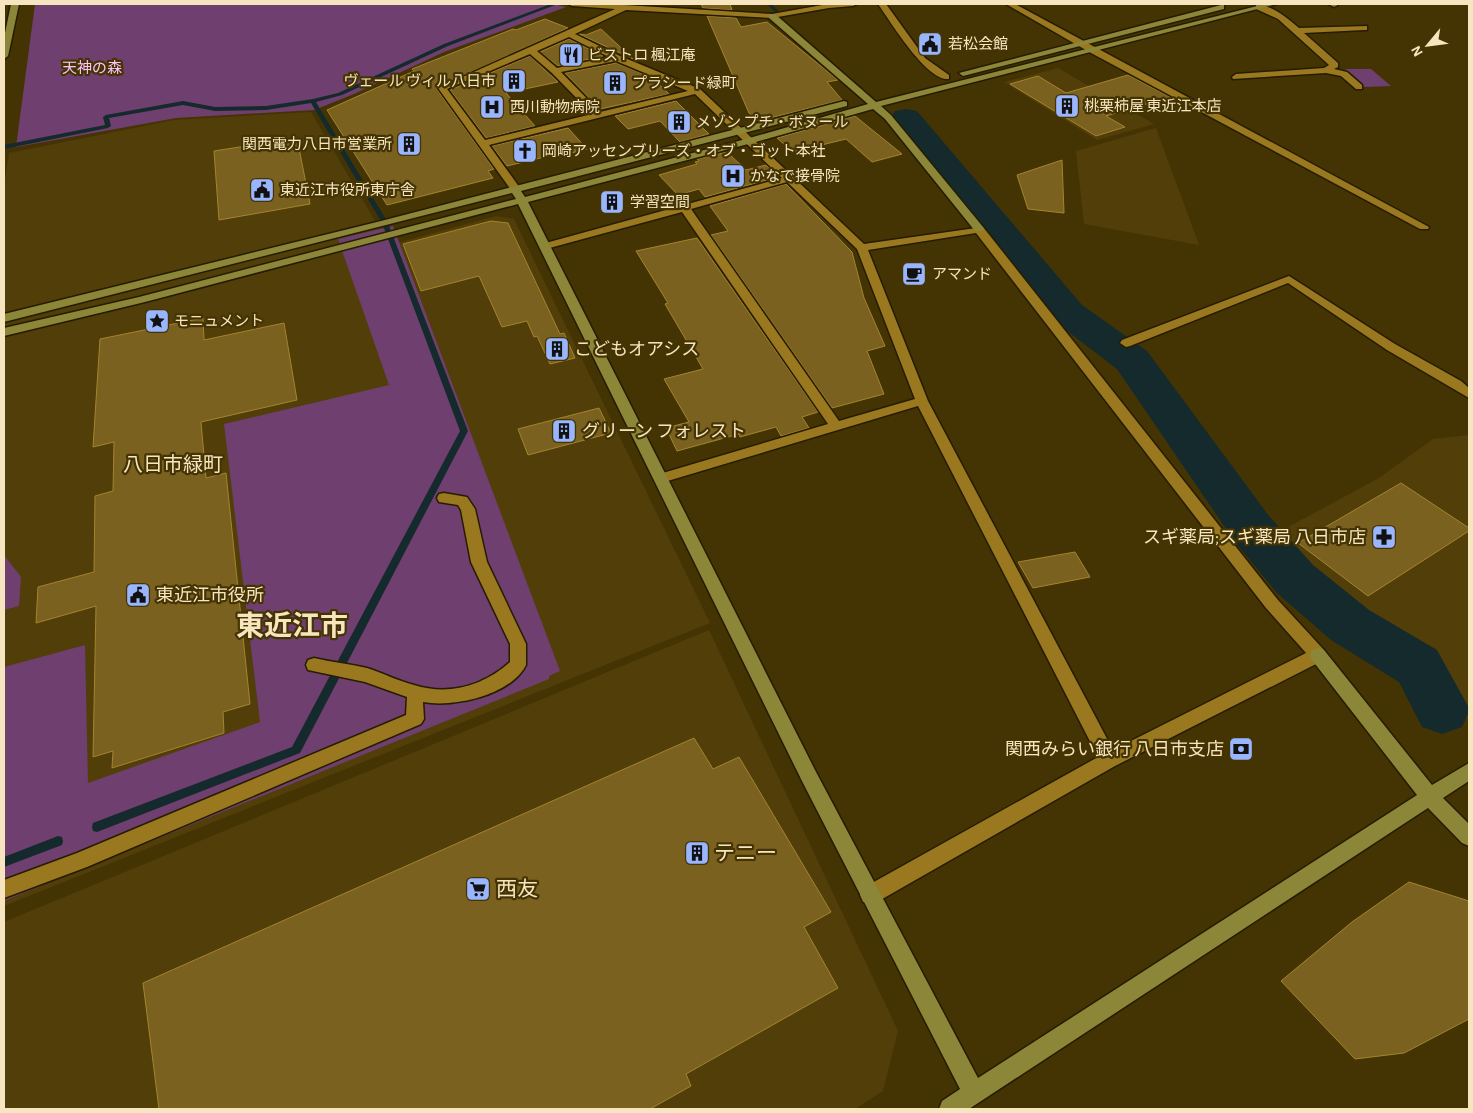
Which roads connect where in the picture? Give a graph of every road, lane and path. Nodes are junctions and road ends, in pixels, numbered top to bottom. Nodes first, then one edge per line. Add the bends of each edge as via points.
1 (14, 4) edge
2 (572, 4) edge
3 (759, 4) edge
4 (853, 4) edge
5 (882, 4) edge
6 (1010, 4) edge
7 (1232, 4) edge
8 (1273, 4) edge
9 (625, 7) junction
10 (1259, 7) junction
11 (772, 16) junction
12 (1364, 28) dead end
13 (1296, 31) junction
14 (569, 34) junction
15 (1079, 42) junction
16 (531, 50) junction
17 (1094, 51) junction
18 (4, 56) edge
19 (616, 58) junction
20 (1326, 70) junction
21 (555, 71) junction
22 (1236, 77) dead end
23 (1358, 87) dead end
24 (697, 91) junction
25 (884, 93) dead end
26 (866, 98) junction
27 (876, 105) junction
28 (598, 115) junction
29 (738, 131) junction
30 (749, 141) junction
31 (482, 144) junction
32 (788, 179) junction
33 (515, 188) junction
34 (522, 200) junction
35 (684, 207) junction
36 (1424, 227) dead end
37 (979, 229) junction
38 (546, 246) junction
39 (862, 248) junction
40 (4, 318) edge
41 (4, 332) edge
42 (1126, 343) dead end
43 (1469, 394) edge
44 (922, 401) junction
45 (836, 426) junction
46 (661, 478) junction
47 (444, 498) dead end
48 (1318, 655) junction
49 (314, 665) dead end
50 (415, 692) junction
51 (1109, 760) junction
52 (1469, 771) edge
53 (1429, 796) junction
54 (1469, 837) edge
55 (4, 889) edge
56 (870, 895) junction
57 (974, 1094) junction
58 (950, 1109) edge

1 - 18 street
2 - 9 street
3 - 11 street
4 - 11 street
5 - 15 street via 922,60 941,78
6 - 15 street
7 - 15 street
8 - 10 street
9 - 11 street
9 - 14 street
10 - 13 street via 1281,17
10 - 17 street
11 - 26 street
12 - 13 street
13 - 20 street via 1334,65
14 - 16 street
14 - 19 street
15 - 17 street
16 - 21 street
16 - 31 street via 442,88
17 - 27 street
17 - 36 street
19 - 21 street
19 - 24 street
20 - 22 street
20 - 23 street via 1344,74
21 - 28 street
24 - 28 street
24 - 29 street
25 - 26 street
26 - 27 street
26 - 29 street
27 - 30 street
27 - 37 street
28 - 31 street
29 - 30 street
29 - 33 street
30 - 32 street
30 - 34 street
31 - 33 street
32 - 35 street
32 - 39 street
33 - 34 street
33 - 40 street
34 - 38 street
34 - 41 street via 141,300
35 - 38 street
35 - 45 street
37 - 39 street
37 - 48 street via 1272,604
38 - 46 street
39 - 44 street
42 - 43 street via 1289,280
44 - 45 street
44 - 51 street
45 - 46 street
46 - 56 street
47 - 50 street via 462,501 468,509 479,562 518,644 518,665 477,693 441,698
48 - 51 street
48 - 53 street
49 - 50 street via 366,675
50 - 55 street via 415,719 80,861
51 - 56 street
52 - 53 street
53 - 54 street
53 - 57 street
56 - 57 street
57 - 58 street

